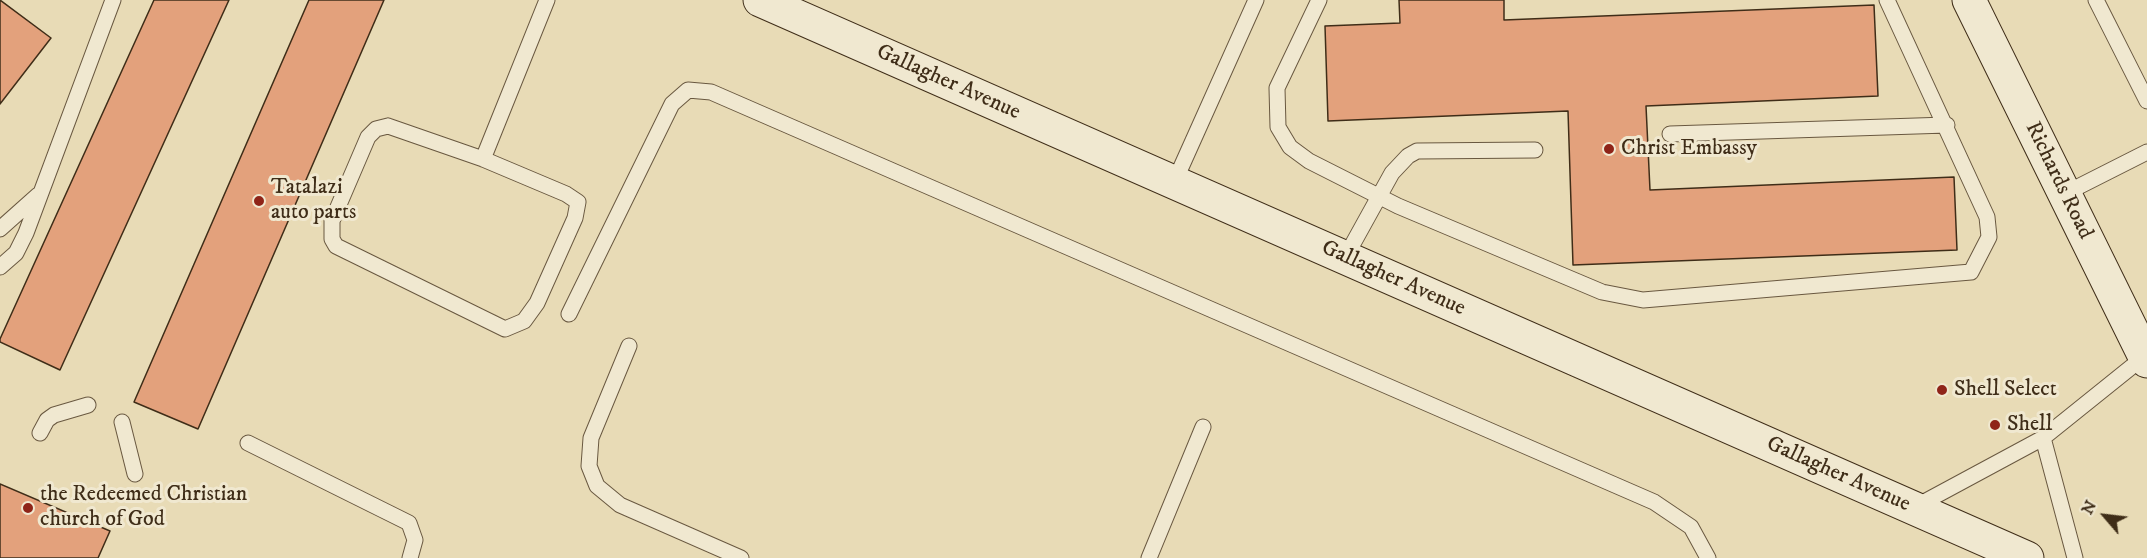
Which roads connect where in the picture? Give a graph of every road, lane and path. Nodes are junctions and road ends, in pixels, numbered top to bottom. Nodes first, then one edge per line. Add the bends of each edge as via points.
1 (113, 0) edge
2 (547, 0) edge
3 (760, 0) edge
4 (1256, 0) edge
5 (1319, 0) edge
6 (1887, 0) edge
7 (1969, 0) edge
8 (2096, 0) edge
9 (2147, 101) edge
10 (1947, 125) junction
11 (1670, 134) dead end
12 (1535, 150) dead end
13 (2147, 152) edge
14 (483, 159) junction
15 (1174, 183) junction
16 (42, 190) junction
17 (2064, 194) junction
18 (1377, 196) junction
19 (0, 229) edge
20 (1345, 258) junction
21 (0, 267) edge
22 (569, 314) dead end
23 (629, 346) dead end
24 (2146, 359) edge
25 (88, 405) dead end
26 (122, 422) dead end
27 (1203, 427) dead end
28 (40, 433) dead end
29 (2043, 438) junction
30 (248, 443) dead end
31 (135, 474) dead end
32 (1913, 508) junction
33 (411, 558) edge
34 (741, 558) edge
35 (1149, 558) edge
36 (1708, 558) edge
37 (2027, 558) edge
38 (2075, 558) edge

1 - 16 lane
2 - 14 lane
3 - 15 street, Gallagher Avenue
4 - 15 lane
5 - 18 lane via 1277,88 1278,127 1290,147 1309,162
6 - 10 lane
7 - 17 street, Richards Road
8 - 9 lane
10 - 11 lane
10 - 18 lane via 1988,217 1989,237 1971,272 1643,300 1602,292
12 - 18 lane via 1417,151 1400,164
13 - 17 lane
14 - 14 lane via 578,202 575,218 537,303 524,321 505,329 336,246 332,239 332,221 368,138 376,129 388,126
15 - 20 street, Gallagher Avenue
16 - 19 lane
16 - 21 lane via 16,253
17 - 24 street, Richards Road
18 - 20 lane
20 - 32 street, Gallagher Avenue
22 - 36 lane via 672,104 688,90 711,92 1654,502 1692,527
23 - 34 lane via 591,438 589,466 597,486 620,505
24 - 29 lane
25 - 28 lane via 54,415 46,420
26 - 31 lane
27 - 35 lane
29 - 32 lane
29 - 38 lane
30 - 33 lane via 409,523 416,540
32 - 37 street, Gallagher Avenue

